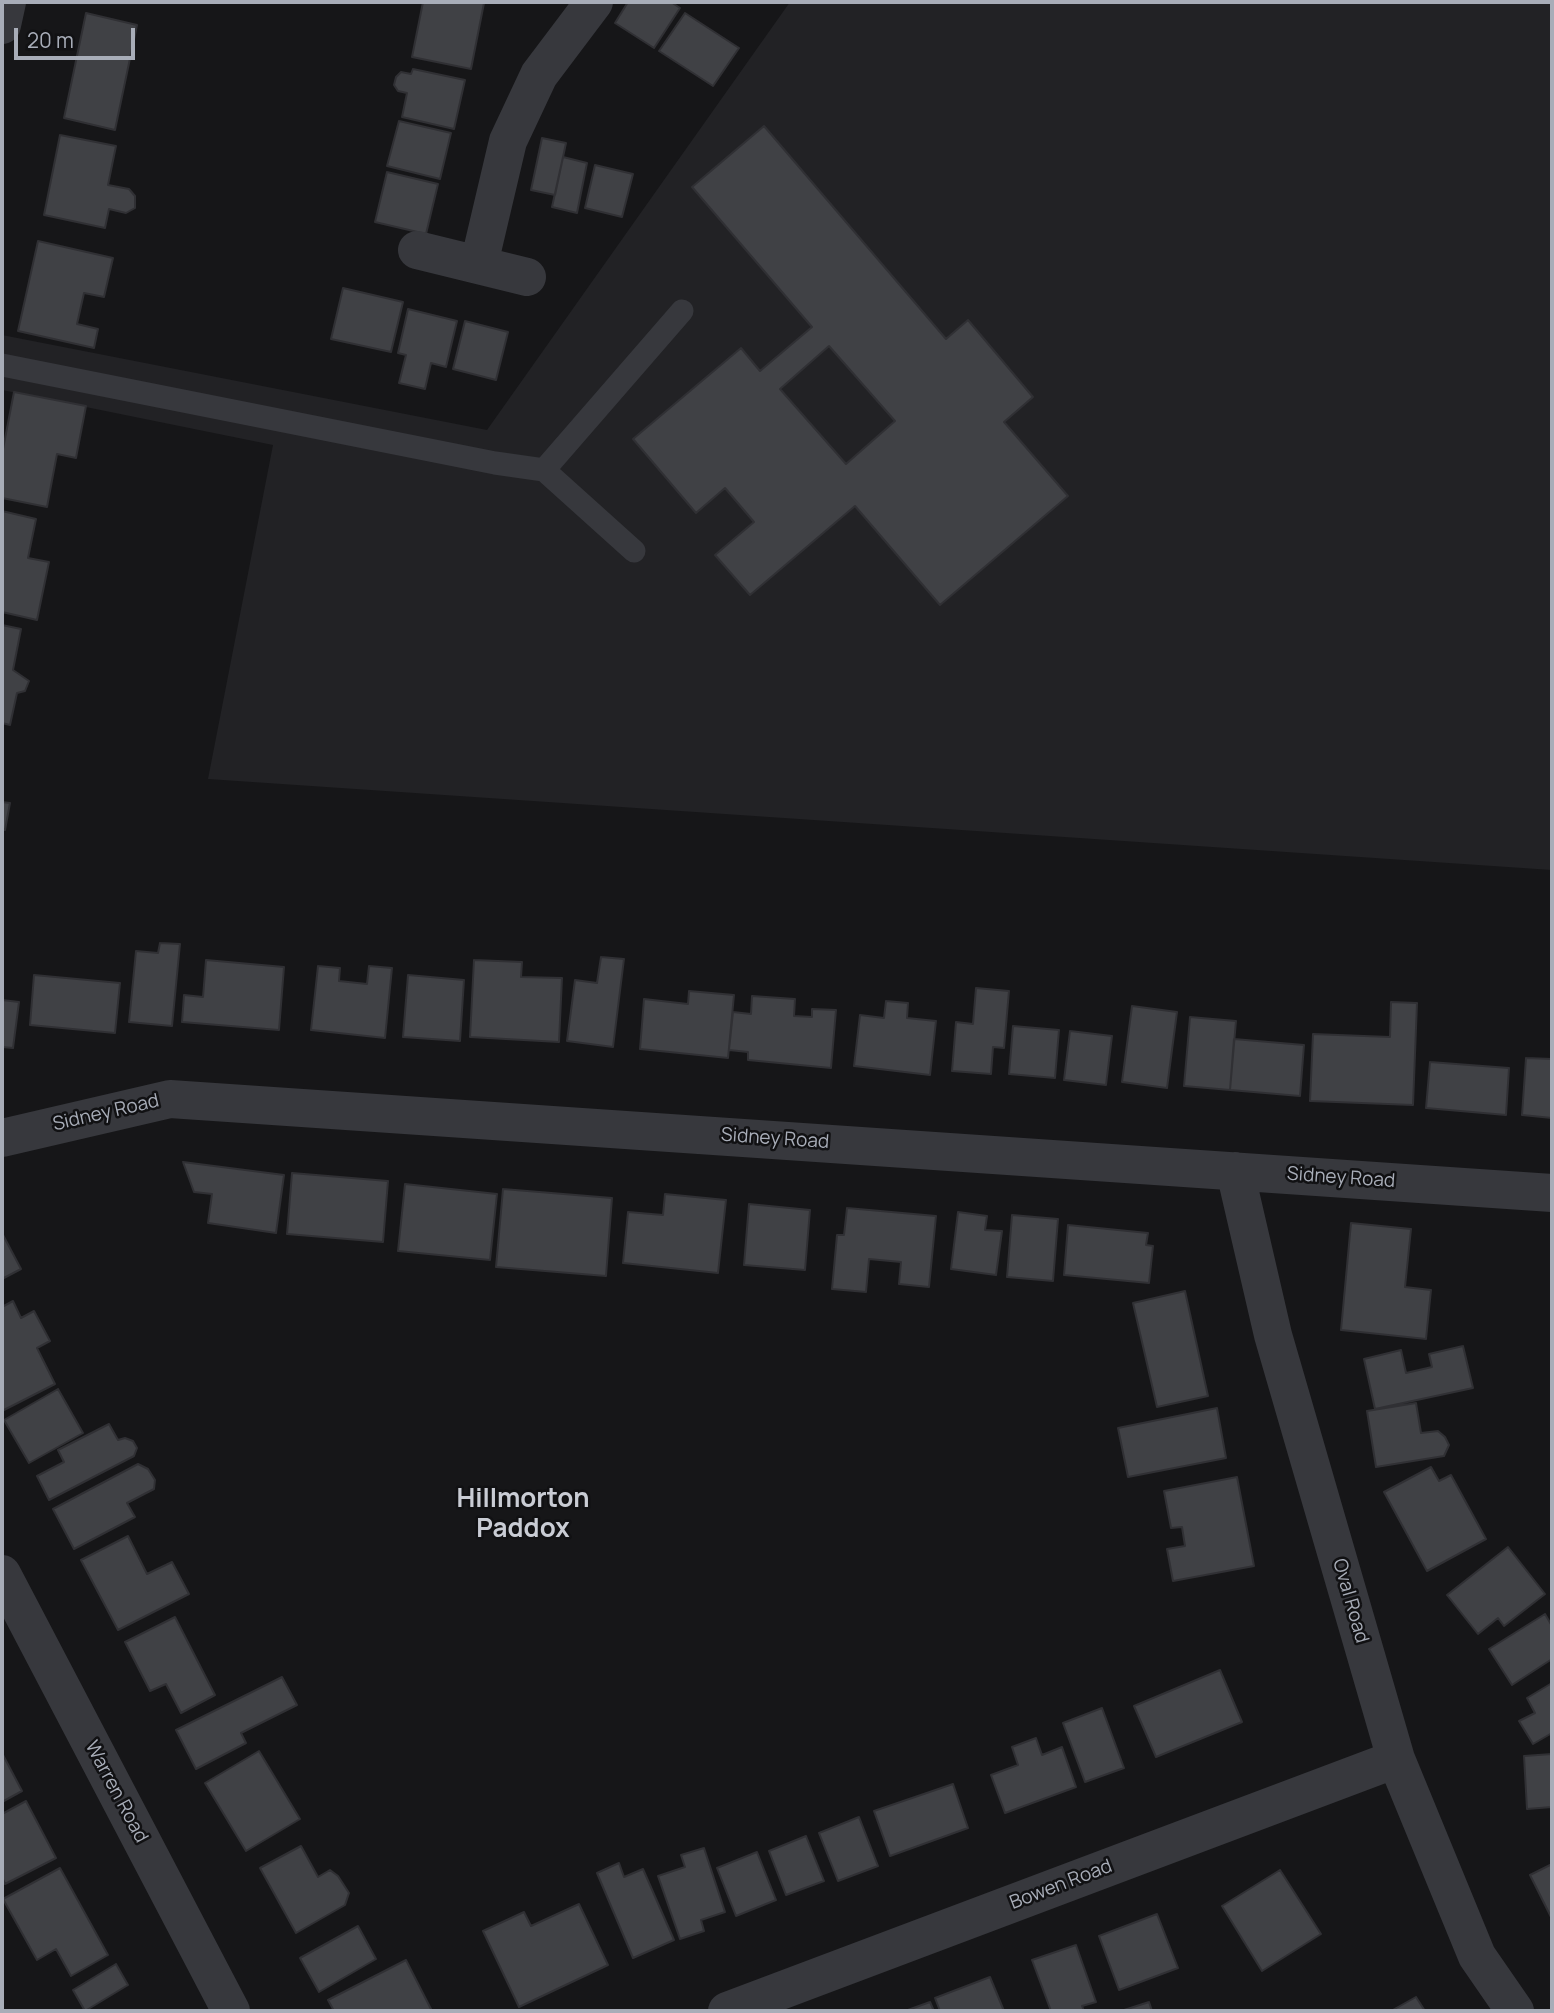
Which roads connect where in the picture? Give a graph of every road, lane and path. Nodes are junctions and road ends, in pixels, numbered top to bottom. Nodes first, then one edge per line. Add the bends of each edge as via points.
1 (7, 2) edge
2 (594, 2) edge
3 (2, 25) edge
4 (417, 250) dead end
5 (479, 264) junction
6 (527, 277) dead end
7 (682, 311) dead end
8 (2, 365) edge
9 (544, 470) junction
10 (634, 551) dead end
11 (2, 1138) edge
12 (1236, 1171) junction
13 (1552, 1193) edge
14 (2, 1574) edge
15 (1396, 1759) junction
16 (231, 2011) edge
17 (727, 2011) edge
18 (1515, 2011) edge

1 - 3 street
2 - 5 street via 539,75 508,141
4 - 5 street
5 - 6 street
7 - 9 lane
8 - 9 lane
9 - 10 lane
11 - 12 street, Sidney Road via 170,1099
12 - 13 street, Sidney Road
12 - 15 street, Oval Road via 1273,1335
14 - 16 street, Warren Road
15 - 17 street, Bowen Road
15 - 18 street, Oval Road via 1477,1956

